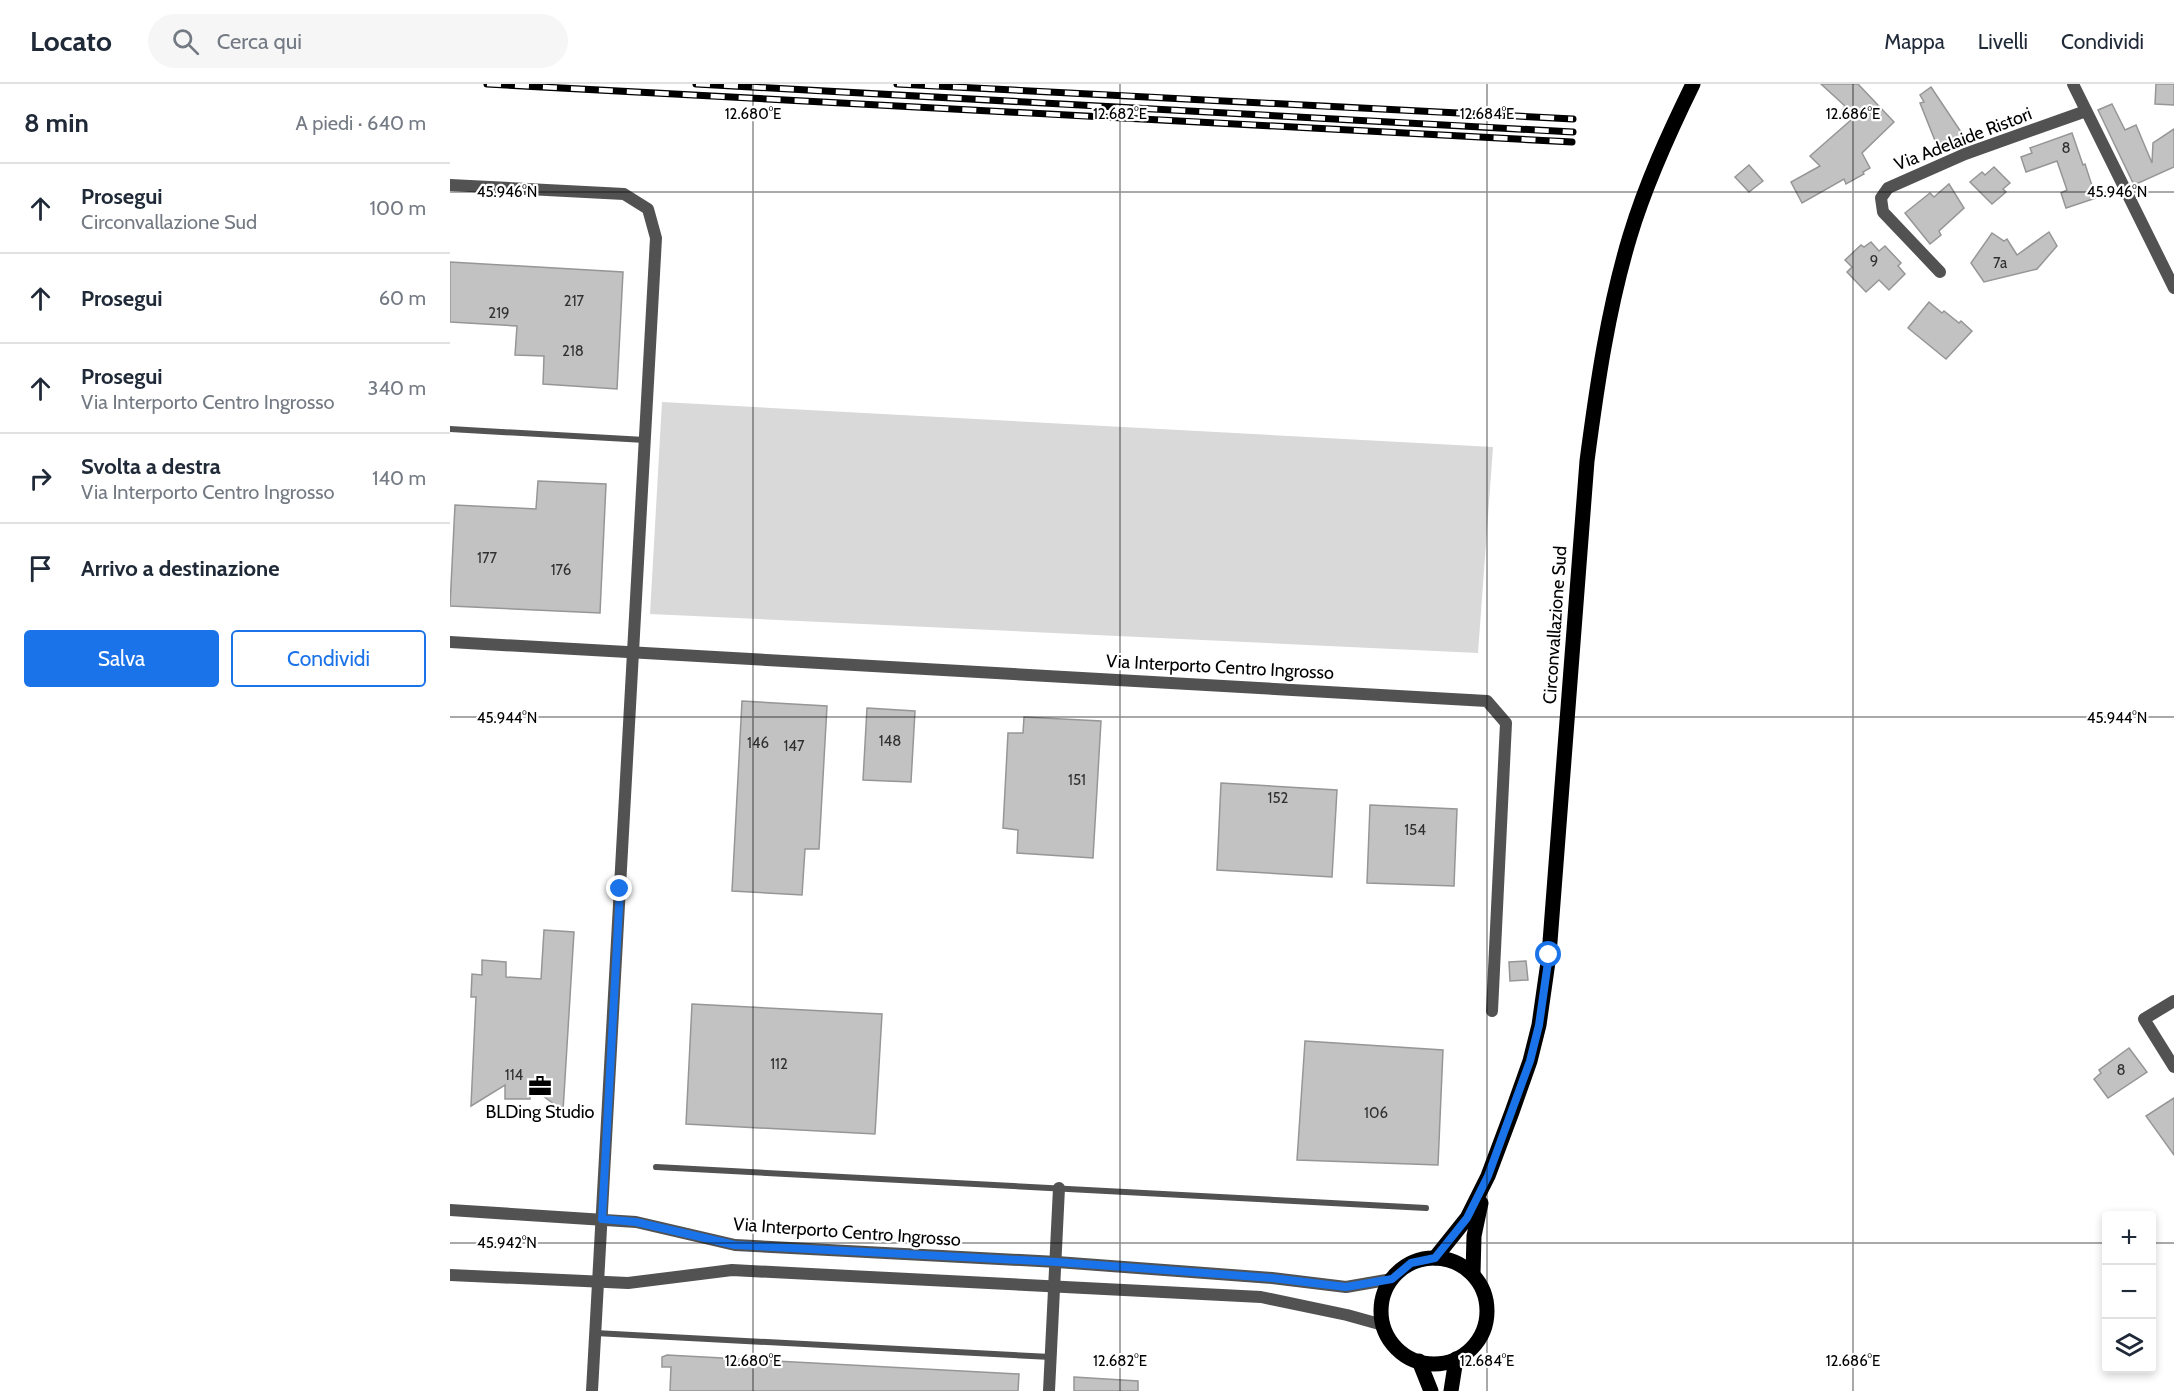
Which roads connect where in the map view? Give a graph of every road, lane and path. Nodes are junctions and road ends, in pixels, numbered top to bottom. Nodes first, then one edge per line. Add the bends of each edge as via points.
1 (1694, 84) edge
2 (2073, 84) edge
3 (2086, 111) junction
4 (450, 185) edge
5 (1940, 272) dead end
6 (2174, 288) edge
7 (450, 429) edge
8 (645, 440) junction
9 (450, 642) edge
10 (633, 652) junction
11 (2174, 1001) edge
12 (1492, 1011) dead end
13 (2174, 1067) edge
14 (656, 1167) dead end
15 (1488, 1176) junction
16 (1059, 1188) junction
17 (1426, 1208) dead end
18 (450, 1210) edge
19 (602, 1219) junction
20 (1435, 1258) junction
21 (1057, 1262) junction
22 (1473, 1274) junction
23 (450, 1275) edge
24 (1392, 1279) junction
25 (598, 1282) junction
26 (1056, 1287) junction
27 (1383, 1325) junction
28 (595, 1333) junction
29 (1051, 1357) junction
30 (1456, 1359) junction
31 (1419, 1361) junction
32 (592, 1391) edge
33 (1049, 1391) edge
34 (1431, 1391) edge
35 (1451, 1391) edge

1 - 15 main road, Circonvallazione Sud via 1652,175 1630,236 1610,316 1587,460 1545,993 1530,1061
2 - 3 street
3 - 5 street, Via Adelaide Ristori via 1965,154 1887,188 1881,198 1883,212
3 - 6 street
4 - 8 street via 624,194 648,209 656,238
7 - 8 lane
8 - 10 street
9 - 10 street, Via Interporto Centro Ingrosso
10 - 12 street, Via Interporto Centro Ingrosso via 1487,701 1506,723
10 - 19 street
11 - 13 street via 2144,1020
14 - 16 lane
15 - 20 main road via 1467,1218
15 - 22 main road via 1474,1236
16 - 17 lane
16 - 21 street
18 - 19 street, Via Interporto Centro Ingrosso
19 - 21 street, Via Interporto Centro Ingrosso via 636,1222 735,1245
19 - 25 street
20 - 22 main road via 1462,1265
20 - 24 main road via 1411,1263
21 - 24 street, Via Interporto Centro Ingrosso via 1346,1287
21 - 26 street
22 - 30 main road via 1486,1300 1485,1328 1468,1352
23 - 25 street
24 - 27 main road via 1382,1301
25 - 26 street via 628,1283 732,1270
25 - 28 street
26 - 27 street via 1261,1297
26 - 29 street
27 - 31 main road via 1396,1348
28 - 29 lane
28 - 32 street
29 - 33 street
30 - 31 main road via 1431,1364
30 - 35 main road
31 - 34 main road

